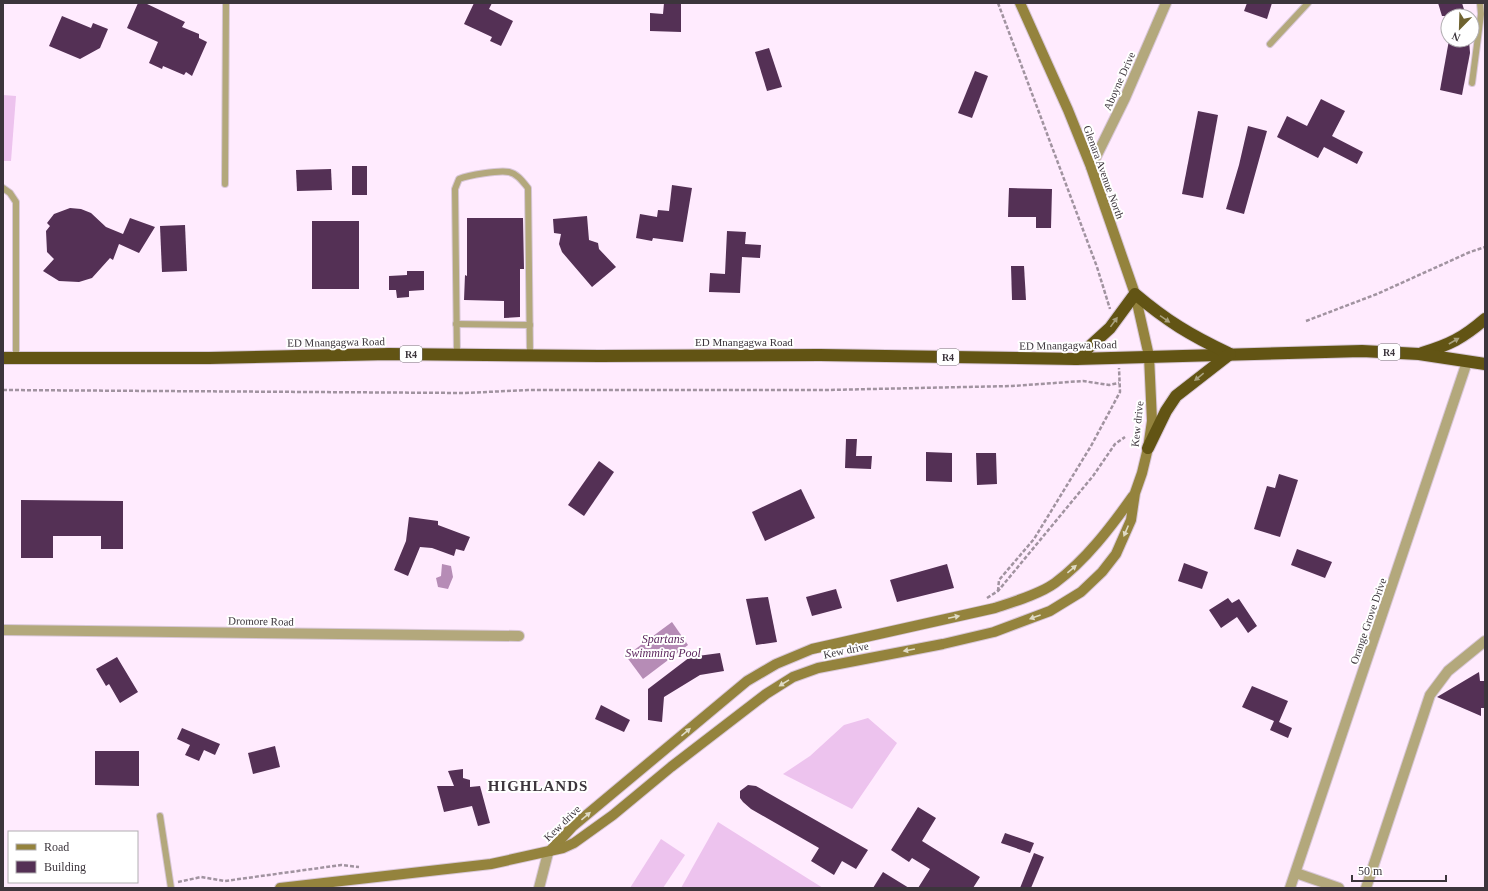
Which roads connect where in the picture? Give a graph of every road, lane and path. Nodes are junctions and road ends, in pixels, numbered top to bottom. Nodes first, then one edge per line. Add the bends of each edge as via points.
1 (226, 3) edge
2 (998, 3) edge
3 (1020, 3) edge
4 (1166, 3) edge
5 (1308, 3) edge
6 (1480, 3) edge
7 (1270, 44) dead end
8 (1472, 83) dead end
9 (1091, 167) junction
10 (225, 184) dead end
11 (3, 188) edge
12 (1485, 247) edge
13 (1135, 294) junction
14 (1111, 312) dead end
15 (1485, 319) edge
16 (1306, 321) dead end
17 (456, 324) junction
18 (530, 325) junction
19 (1230, 354) junction
20 (1419, 354) junction
21 (457, 355) junction
22 (530, 356) junction
23 (1149, 356) junction
24 (1118, 357) junction
25 (3, 358) edge
26 (16, 358) junction
27 (1076, 359) junction
28 (1467, 362) junction
29 (1485, 364) edge
30 (1119, 383) junction
31 (3, 390) edge
32 (1125, 437) dead end
33 (1148, 448) junction
34 (1135, 493) junction
35 (998, 591) junction
36 (986, 599) dead end
37 (3, 630) edge
38 (519, 636) dead end
39 (1485, 642) edge
40 (160, 816) dead end
41 (548, 853) junction
42 (360, 868) dead end
43 (1296, 873) junction
44 (171, 886) edge
45 (280, 888) edge
46 (539, 888) edge
47 (1290, 888) edge
48 (1339, 888) edge
49 (1366, 888) edge

1 - 10 lane
2 - 14 path
3 - 9 street, Glenara Avenue North
4 - 9 street, Aboyne Drive via 1125,98
5 - 7 lane
6 - 8 lane via 1481,14
9 - 13 street, Glenara Avenue North
11 - 26 lane via 16,202
12 - 16 path via 1377,294
13 -> 19 highway via 1160,316 1192,336
13 - 23 street, Glenara Avenue North
27 -> 13 highway via 1110,328
20 -> 15 highway via 1447,346 1468,334
17 - 18 lane
17 - 18 lane via 455,189 459,179 470,174 509,172 520,178 528,188
17 - 21 lane
18 - 22 lane
19 - 20 highway, ED Mnangagwa Road / R4 via 1362,351
19 - 23 highway, ED Mnangagwa Road / R4
19 -> 33 highway via 1176,396
20 - 28 highway, ED Mnangagwa Road / R4
21 - 22 highway, ED Mnangagwa Road / R4
21 - 26 highway, ED Mnangagwa Road / R4
22 - 27 highway, ED Mnangagwa Road / R4 via 820,355
23 - 24 highway, ED Mnangagwa Road / R4
23 - 33 street, Kew drive via 1152,420
24 - 27 highway, ED Mnangagwa Road / R4
24 - 30 path
25 - 26 highway, ED Mnangagwa Road / R4
28 - 29 highway, ED Mnangagwa Road / R4
28 - 43 street, Orange Grove Drive
30 - 31 path via 1109,385 1083,381 1012,386 826,390 528,390 466,393
30 - 35 path via 1120,392 1091,446 1034,539 999,580
32 - 35 path via 1115,444 1093,476
33 - 34 street, Kew drive
41 -> 34 street, Kew drive via 572,828 746,681 776,664 812,649 995,608 1016,602 1054,584 1081,561
34 -> 41 street, Kew drive via 1131,520 1116,554 1102,572 1080,592 1050,611 994,632 818,668 793,677 766,694 613,815 574,843
35 - 36 path
37 - 38 street, Dromore Road
39 - 49 street via 1448,671 1430,695
40 - 44 lane
41 - 45 street, Kew drive via 491,864
41 - 46 street
42 - 44 path via 341,865 225,881 201,877
43 - 47 street, Orange Grove Drive
43 - 48 street

